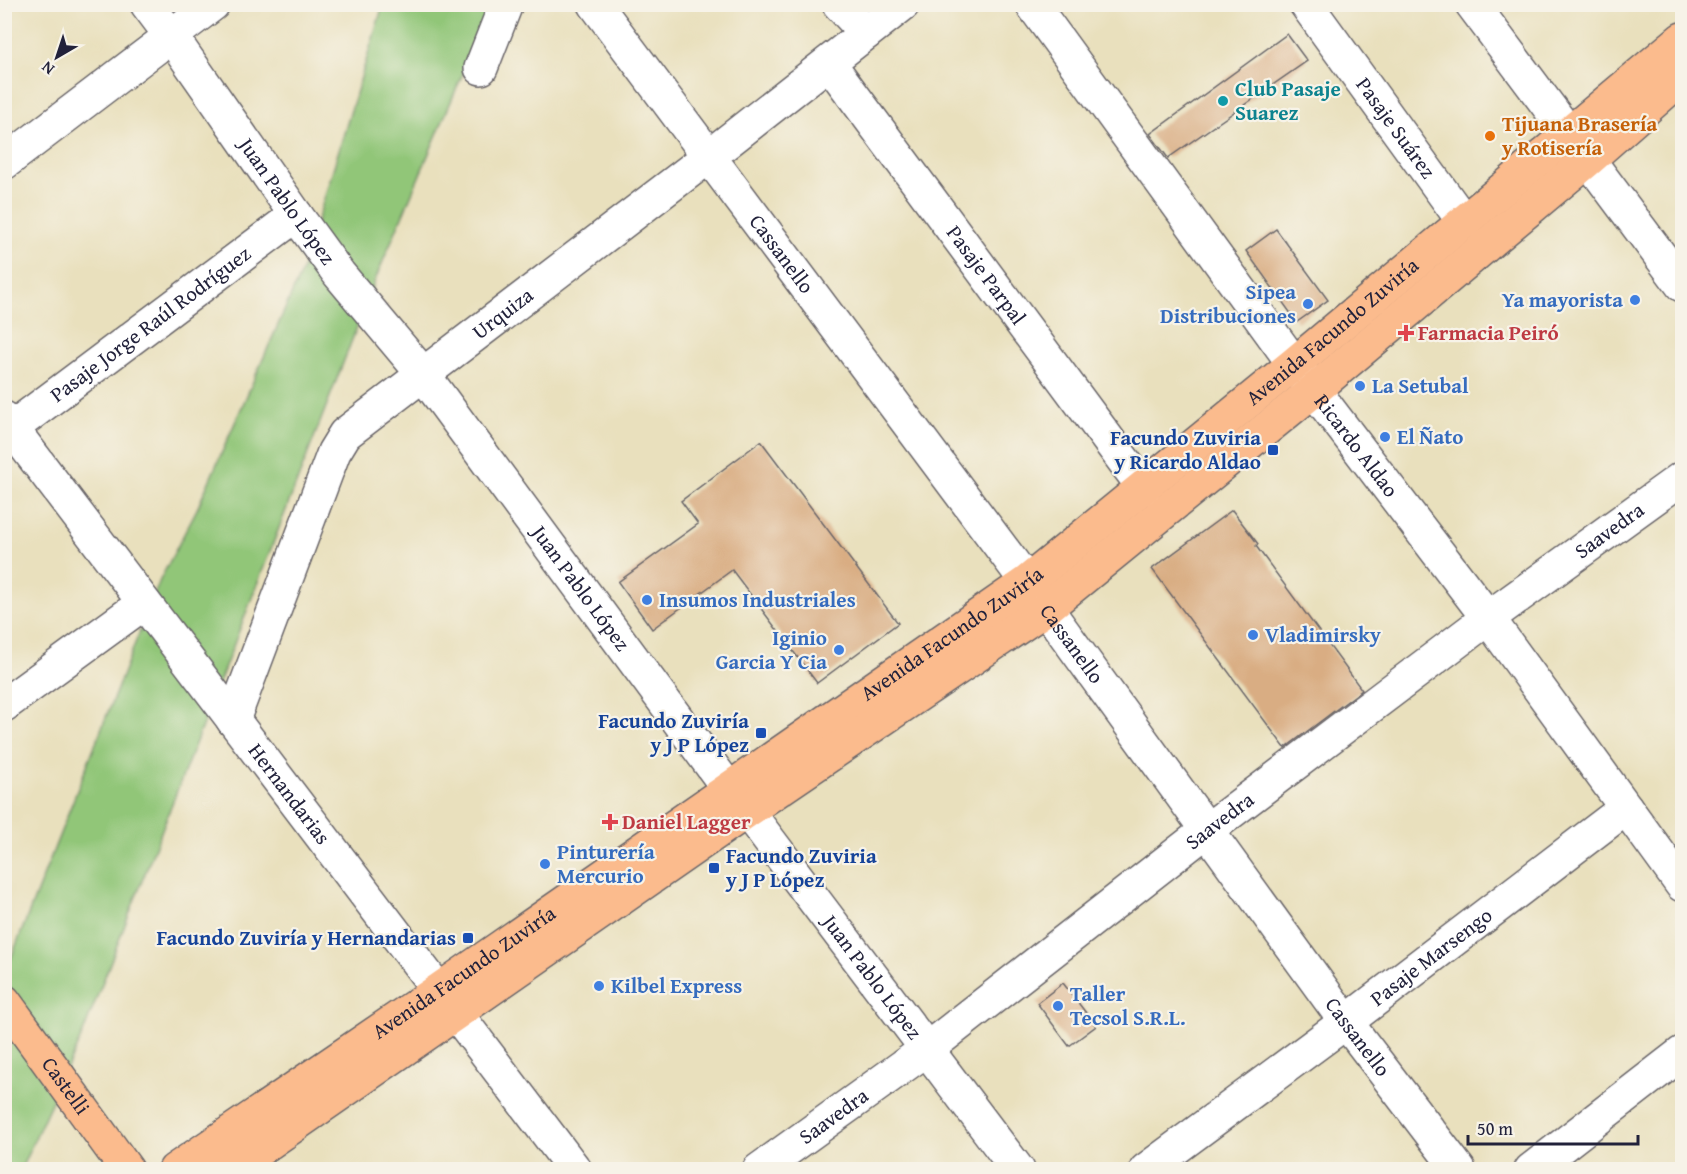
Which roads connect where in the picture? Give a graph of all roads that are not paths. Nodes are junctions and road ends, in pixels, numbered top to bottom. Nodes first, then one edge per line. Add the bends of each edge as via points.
1 (147, 4) edge
2 (213, 4) edge
3 (506, 4) edge
4 (594, 4) edge
5 (839, 4) edge
6 (903, 4) edge
7 (1032, 4) edge
8 (1306, 4) edge
9 (1472, 4) edge
10 (866, 33) junction
11 (171, 36) junction
12 (1683, 39) edge
13 (829, 63) junction
14 (481, 68) dead end
15 (1683, 77) edge
16 (1579, 146) junction
17 (708, 157) junction
18 (4, 163) edge
19 (296, 215) junction
20 (1464, 222) junction
21 (1683, 285) edge
22 (1294, 364) junction
23 (423, 374) junction
24 (1314, 390) junction
25 (7, 427) edge
26 (1683, 478) edge
27 (1144, 488) junction
28 (1027, 582) junction
29 (144, 603) junction
30 (1045, 609) junction
31 (1488, 618) junction
32 (4, 705) edge
33 (233, 720) junction
34 (737, 799) junction
35 (1626, 808) junction
36 (1206, 831) junction
37 (1683, 885) edge
38 (4, 1001) edge
39 (447, 1001) junction
40 (1346, 1022) junction
41 (927, 1049) junction
42 (1683, 1053) edge
43 (127, 1170) edge
44 (175, 1170) edge
45 (230, 1170) edge
46 (574, 1170) edge
47 (759, 1170) edge
48 (1018, 1170) edge
49 (1146, 1170) edge
50 (1459, 1170) edge
51 (1531, 1170) edge

1 - 11 street, Juan Pablo López
2 - 11 street
3 - 14 street
4 - 17 street, Cassanello
5 - 10 street
6 - 10 street, Urquiza
7 - 22 street, Ricardo Aldao
8 - 20 street, Pasaje Suárez
9 - 16 street
10 - 13 street, Urquiza
11 - 18 street
11 - 19 street, Juan Pablo López
12 - 16 main road, Avenida Facundo Zuviría
13 - 17 street, Urquiza
13 - 27 street, Pasaje Parpal
15 - 16 main road, Avenida Facundo Zuviría
16 - 20 main road, Avenida Facundo Zuviría
16 - 21 street
16 - 24 main road, Avenida Facundo Zuviría
17 - 23 street, Urquiza
17 - 28 street, Cassanello
19 - 23 street, Juan Pablo López via 345,282
19 - 25 street, Pasaje Jorge Raúl Rodríguez
20 - 22 main road, Avenida Facundo Zuviría
22 - 24 street, Ricardo Aldao
22 - 27 main road, Avenida Facundo Zuviría
23 - 33 street, Urquiza via 345,434 334,452
23 - 34 street, Juan Pablo López
24 - 30 main road, Avenida Facundo Zuviría
24 - 31 street, Ricardo Aldao
25 - 29 street, Hernandarias
26 - 31 street, Saavedra
27 - 28 main road, Avenida Facundo Zuviría
28 - 30 street, Cassanello
28 - 34 main road, Avenida Facundo Zuviría
29 - 32 street
29 - 33 street, Hernandarias
30 - 34 main road, Avenida Facundo Zuviría
30 - 36 street, Cassanello
31 - 35 street, Ricardo Aldao
31 - 36 street, Saavedra
33 - 39 street, Hernandarias
34 - 39 main road, Avenida Facundo Zuviría
34 - 41 street, Juan Pablo López
35 - 37 street, Ricardo Aldao
35 - 40 street, Pasaje Marsengo
36 - 40 street, Cassanello
36 - 41 street, Saavedra
38 - 43 main road, Castelli
39 - 44 main road, Avenida Facundo Zuviría
39 - 45 main road, Avenida Facundo Zuviría
39 - 46 street, Hernandarias
40 - 49 street, Pasaje Marsengo
40 - 50 street, Cassanello
41 - 47 street, Saavedra
41 - 48 street, Juan Pablo López
42 - 51 street

